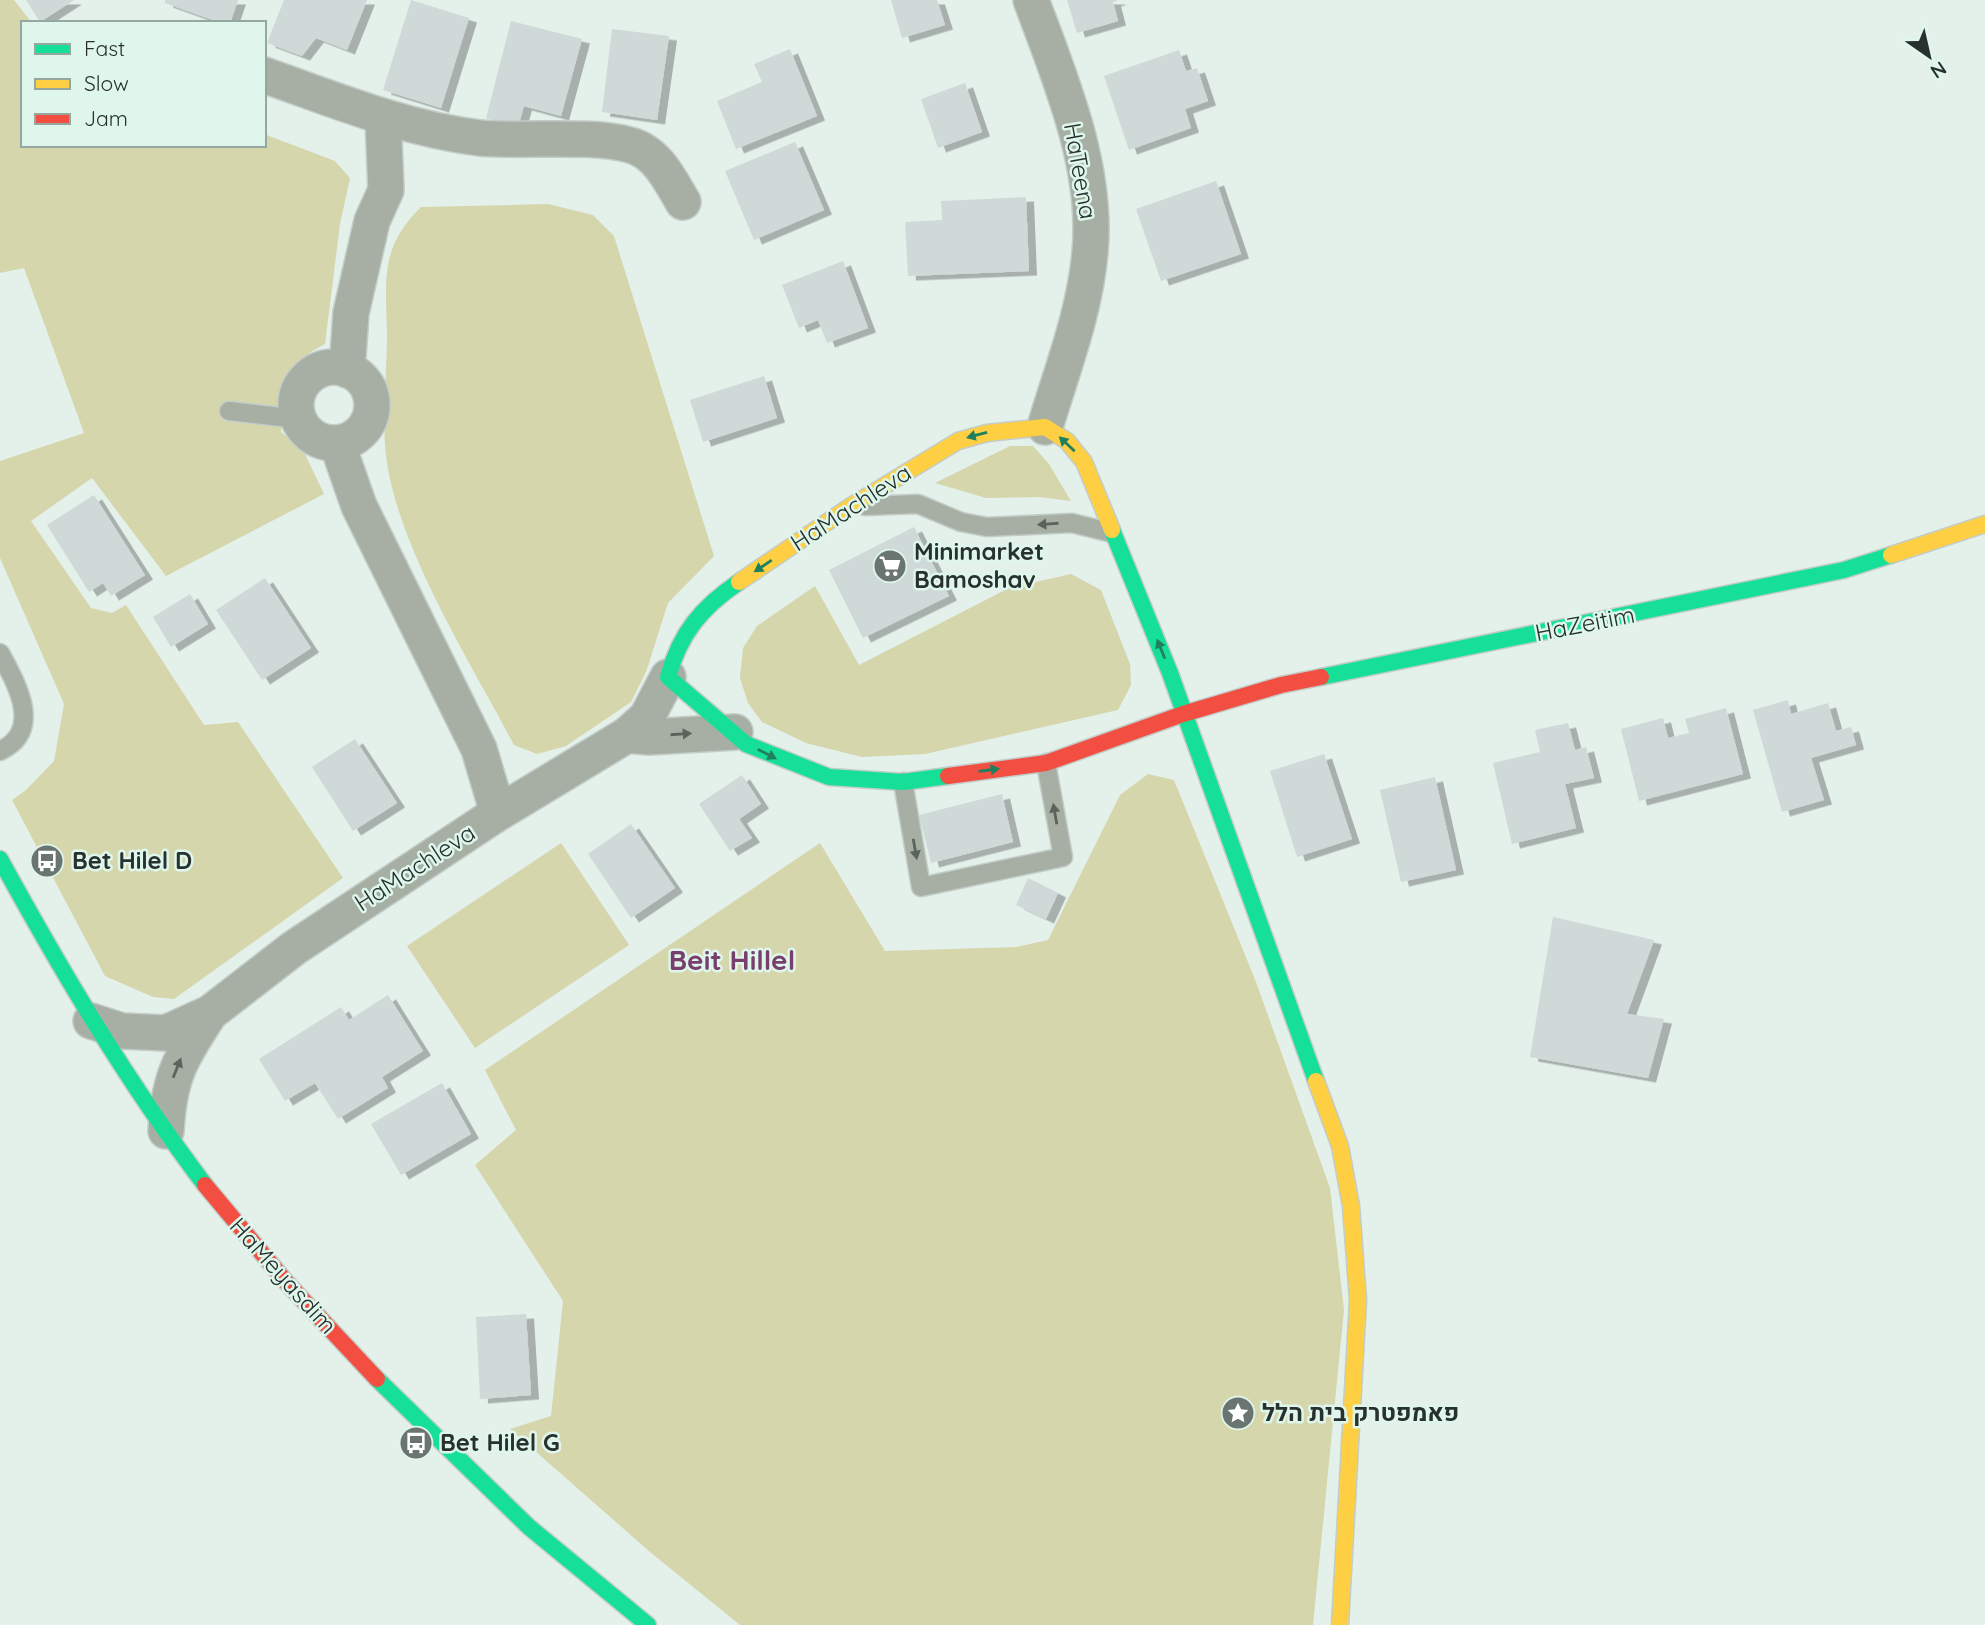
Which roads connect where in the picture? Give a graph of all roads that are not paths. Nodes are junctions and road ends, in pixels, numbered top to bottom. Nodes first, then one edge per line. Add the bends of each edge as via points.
1 (1031, 0) edge
2 (266, 76) edge
3 (383, 117) junction
4 (683, 202) dead end
5 (347, 370) junction
6 (229, 411) dead end
7 (298, 419) junction
8 (1045, 427) junction
9 (337, 443) junction
10 (851, 506) junction
11 (1985, 524) edge
12 (1115, 533) junction
13 (0, 653) edge
14 (1170, 673) junction
15 (680, 689) junction
16 (1182, 714) junction
17 (735, 732) junction
18 (627, 735) junction
19 (1119, 739) junction
20 (0, 751) edge
21 (1046, 763) junction
22 (903, 782) junction
23 (498, 813) junction
24 (0, 859) edge
25 (210, 1013) junction
26 (91, 1021) junction
27 (166, 1131) junction
28 (648, 1625) edge
29 (1340, 1625) edge

1 - 8 street, HaTeena via 1068,104 1090,205 1090,251 1082,307
2 - 3 street
3 - 4 street via 480,138 632,145 656,160
3 - 5 street via 386,190 372,221 351,313
5 - 7 street via 322,369 303,384
5 - 9 street via 366,385 372,410 360,432
6 - 7 lane
7 - 9 street via 314,437
8 -> 10 street, HaMachleva via 958,441
12 -> 8 street via 1084,462 1067,441
9 - 23 street via 359,506 479,749
12 -> 10 lane via 1072,523 987,527 918,504
10 -> 15 street, HaMachleva via 712,600 676,649
11 - 16 street, HaZeitim via 1844,570 1281,685
14 -> 12 street
13 - 20 lane via 22,695 25,715 19,734
14 - 16 street
14 - 19 street via 1150,716
15 - 17 street, HaZeitim
15 - 18 street, HaMachleva
16 - 19 street, HaZeitim
16 - 29 street via 1340,1146 1351,1206 1359,1300
18 -> 17 street
17 -> 22 street, HaZeitim via 746,744 768,755 829,777
18 - 23 street, HaMachleva
19 - 21 street, HaZeitim
22 -> 21 street, HaZeitim
22 -> 21 lane via 921,887 1063,858
23 - 25 street, HaMachleva via 294,948
24 - 26 street, HaMeyasdim
25 - 26 street, HaMachleva via 166,1033 122,1031
27 -> 25 street, HaMachleva via 174,1072
26 - 27 street, HaMeyasdim
27 - 28 street, HaMeyasdim via 211,1194 326,1326 490,1492 572,1567

